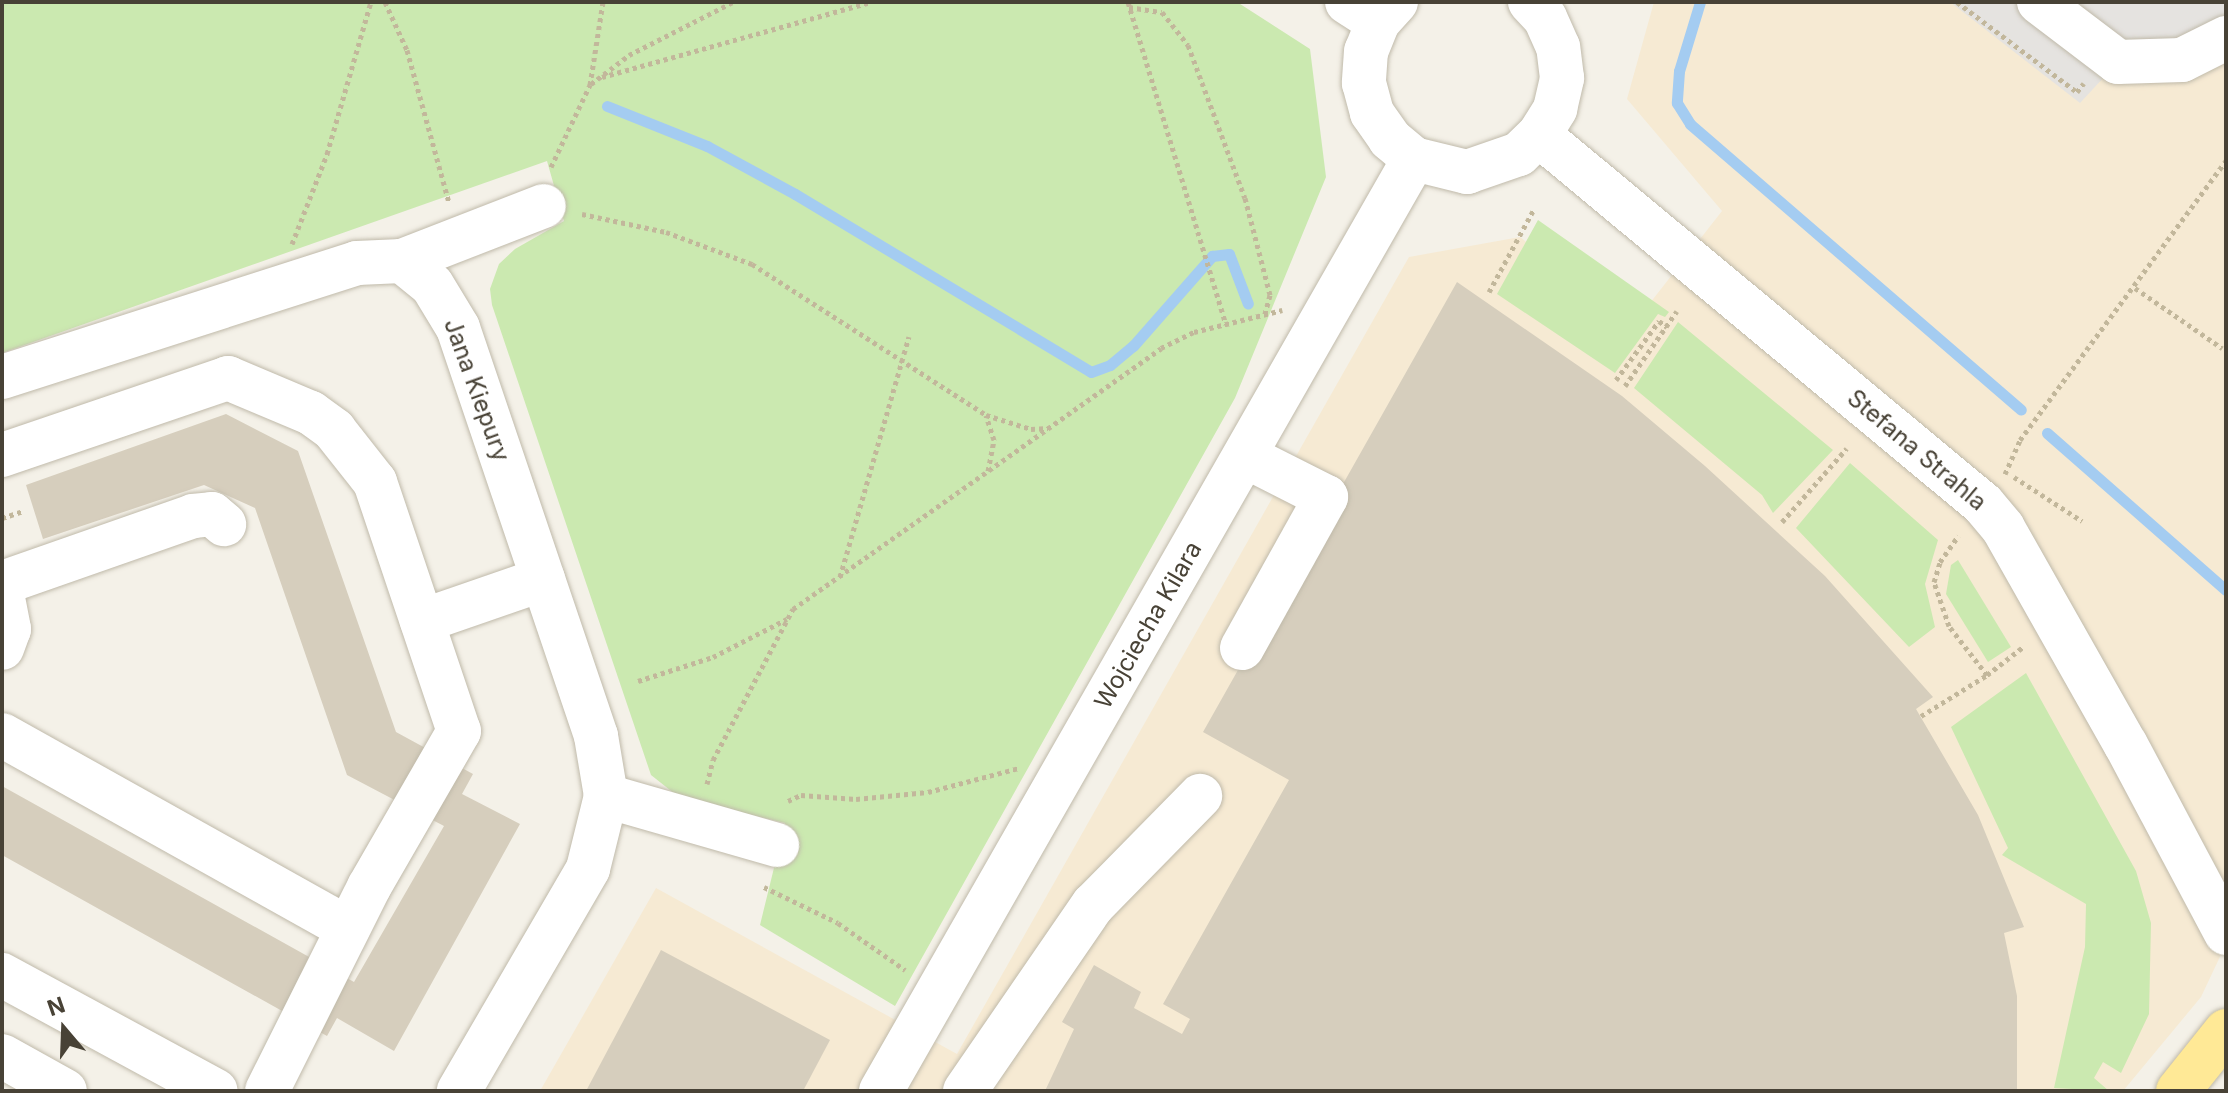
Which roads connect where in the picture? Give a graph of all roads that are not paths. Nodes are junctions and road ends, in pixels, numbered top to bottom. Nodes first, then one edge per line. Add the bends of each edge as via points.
1 (1530, 2) edge
2 (2039, 2) edge
3 (1373, 9) edge
4 (2226, 38) edge
5 (1539, 135) junction
6 (1414, 159) junction
7 (544, 206) road end
8 (402, 261) junction
9 (2, 377) edge
10 (2, 455) edge
11 (1245, 456) junction
12 (224, 524) dead end
13 (543, 579) junction
14 (2, 583) edge
15 (2, 593) edge
16 (422, 621) junction
17 (2, 648) edge
18 (1242, 648) dead end
19 (2, 735) edge
20 (606, 796) junction
21 (1200, 796) dead end
22 (777, 845) dead end
23 (2220, 913) edge
24 (348, 928) junction
25 (2, 975) edge
26 (2226, 1031) edge
27 (2, 1056) edge
28 (65, 1091) edge
29 (216, 1091) edge
30 (267, 1091) edge
31 (459, 1091) edge
32 (881, 1091) edge
33 (965, 1091) edge
34 (2178, 1091) edge

1 - 5 street via 1545,18 1558,47 1562,78 1555,109
2 - 4 street via 2118,62 2182,60
3 - 6 street via 1364,83 1381,126
5 - 6 street via 1494,167 1454,170
5 - 23 street, Stefana Strahla via 1983,504 2003,528
6 - 11 street, Wojciecha Kilara
7 - 8 street
8 - 9 street via 357,263
8 - 13 street, Jana Kiepury via 432,285 458,328
10 - 16 street via 228,378 311,413 334,430 375,482
11 - 18 street via 1326,497
11 - 32 street, Wojciecha Kilara
12 - 14 street via 212,514 193,516
13 - 16 street
13 - 20 street, Jana Kiepury via 596,736
15 - 17 street via 9,629
16 - 24 street via 459,731
19 - 24 street
20 - 22 street
20 - 31 street via 588,869
21 - 33 street via 1093,905
24 - 30 street
25 - 29 street
26 - 34 main road
27 - 28 street

